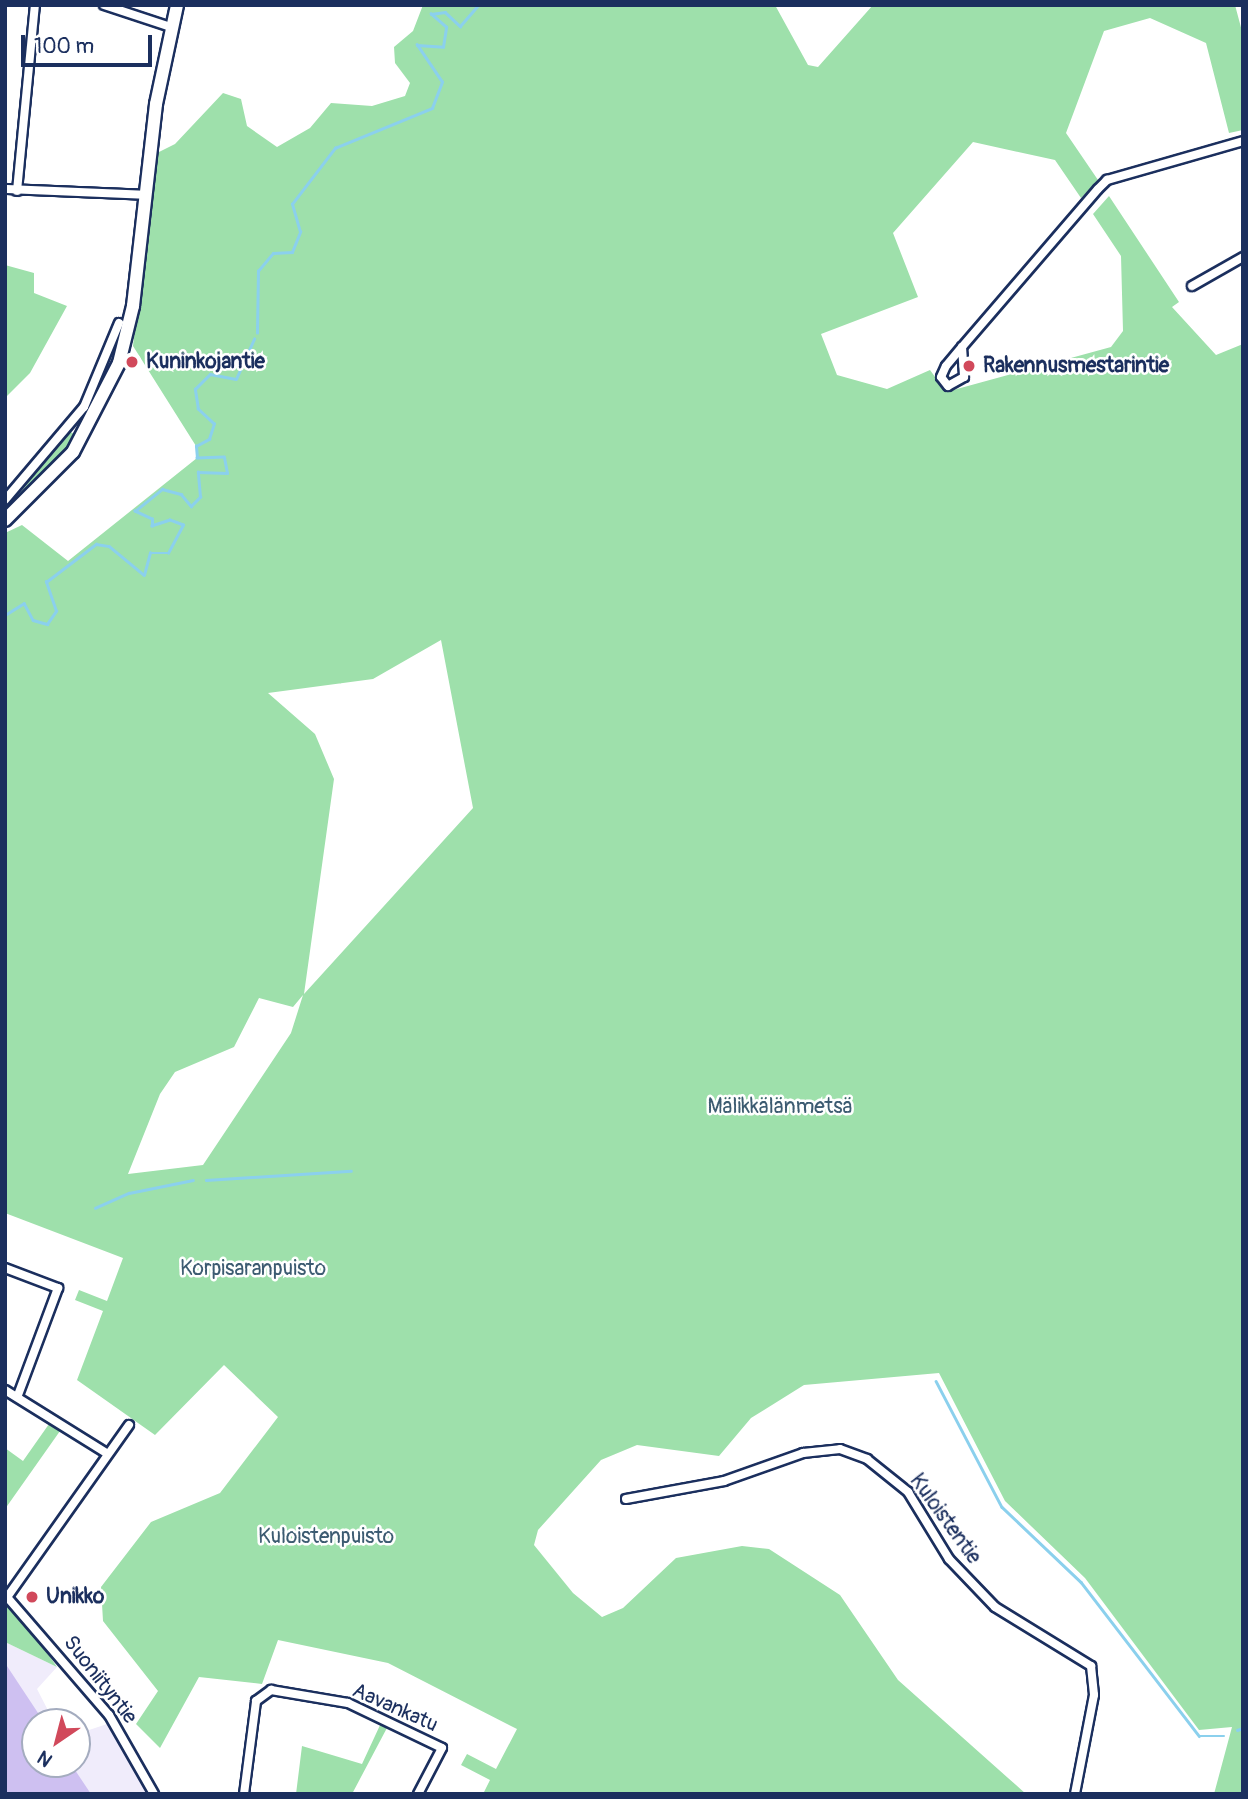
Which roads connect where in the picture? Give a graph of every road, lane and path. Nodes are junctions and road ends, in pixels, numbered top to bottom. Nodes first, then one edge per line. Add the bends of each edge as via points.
1 (35, 5) edge
2 (104, 5) edge
3 (177, 5) edge
4 (171, 27) junction
5 (1243, 141) edge
6 (5, 189) edge
7 (18, 191) junction
8 (146, 195) junction
9 (1243, 257) edge
10 (1192, 286) dead end
11 (119, 323) dead end
12 (962, 347) junction
13 (88, 401) junction
14 (100, 408) junction
15 (5, 500) edge
16 (5, 520) edge
17 (5, 1268) edge
18 (5, 1390) edge
19 (18, 1395) junction
20 (129, 1425) dead end
21 (108, 1454) junction
22 (626, 1499) dead end
23 (6, 1595) edge
24 (154, 1794) edge
25 (244, 1794) edge
26 (418, 1794) edge
27 (1075, 1794) edge

1 - 7 street
2 - 4 street
3 - 4 main road
4 - 8 main road
5 - 12 street via 1107,180
6 - 7 street
7 - 8 street
8 - 14 main road via 127,338
9 - 10 street
11 - 13 street
12 - 12 street via 942,372 948,386 964,377
13 - 14 street
13 - 15 street
14 - 16 main road via 58,472
17 - 19 street via 58,1289
18 - 19 street
19 - 21 street
20 - 21 street, Suoniityntie
21 - 23 street, Suoniityntie
22 - 27 street, Kuloistentie via 724,1481 803,1453 840,1449 867,1459 908,1492 949,1559 995,1607 1091,1666 1094,1695
23 - 24 street, Suoniityntie via 105,1709
25 - 26 street, Aavankatu via 256,1701 271,1690 348,1703 442,1748

